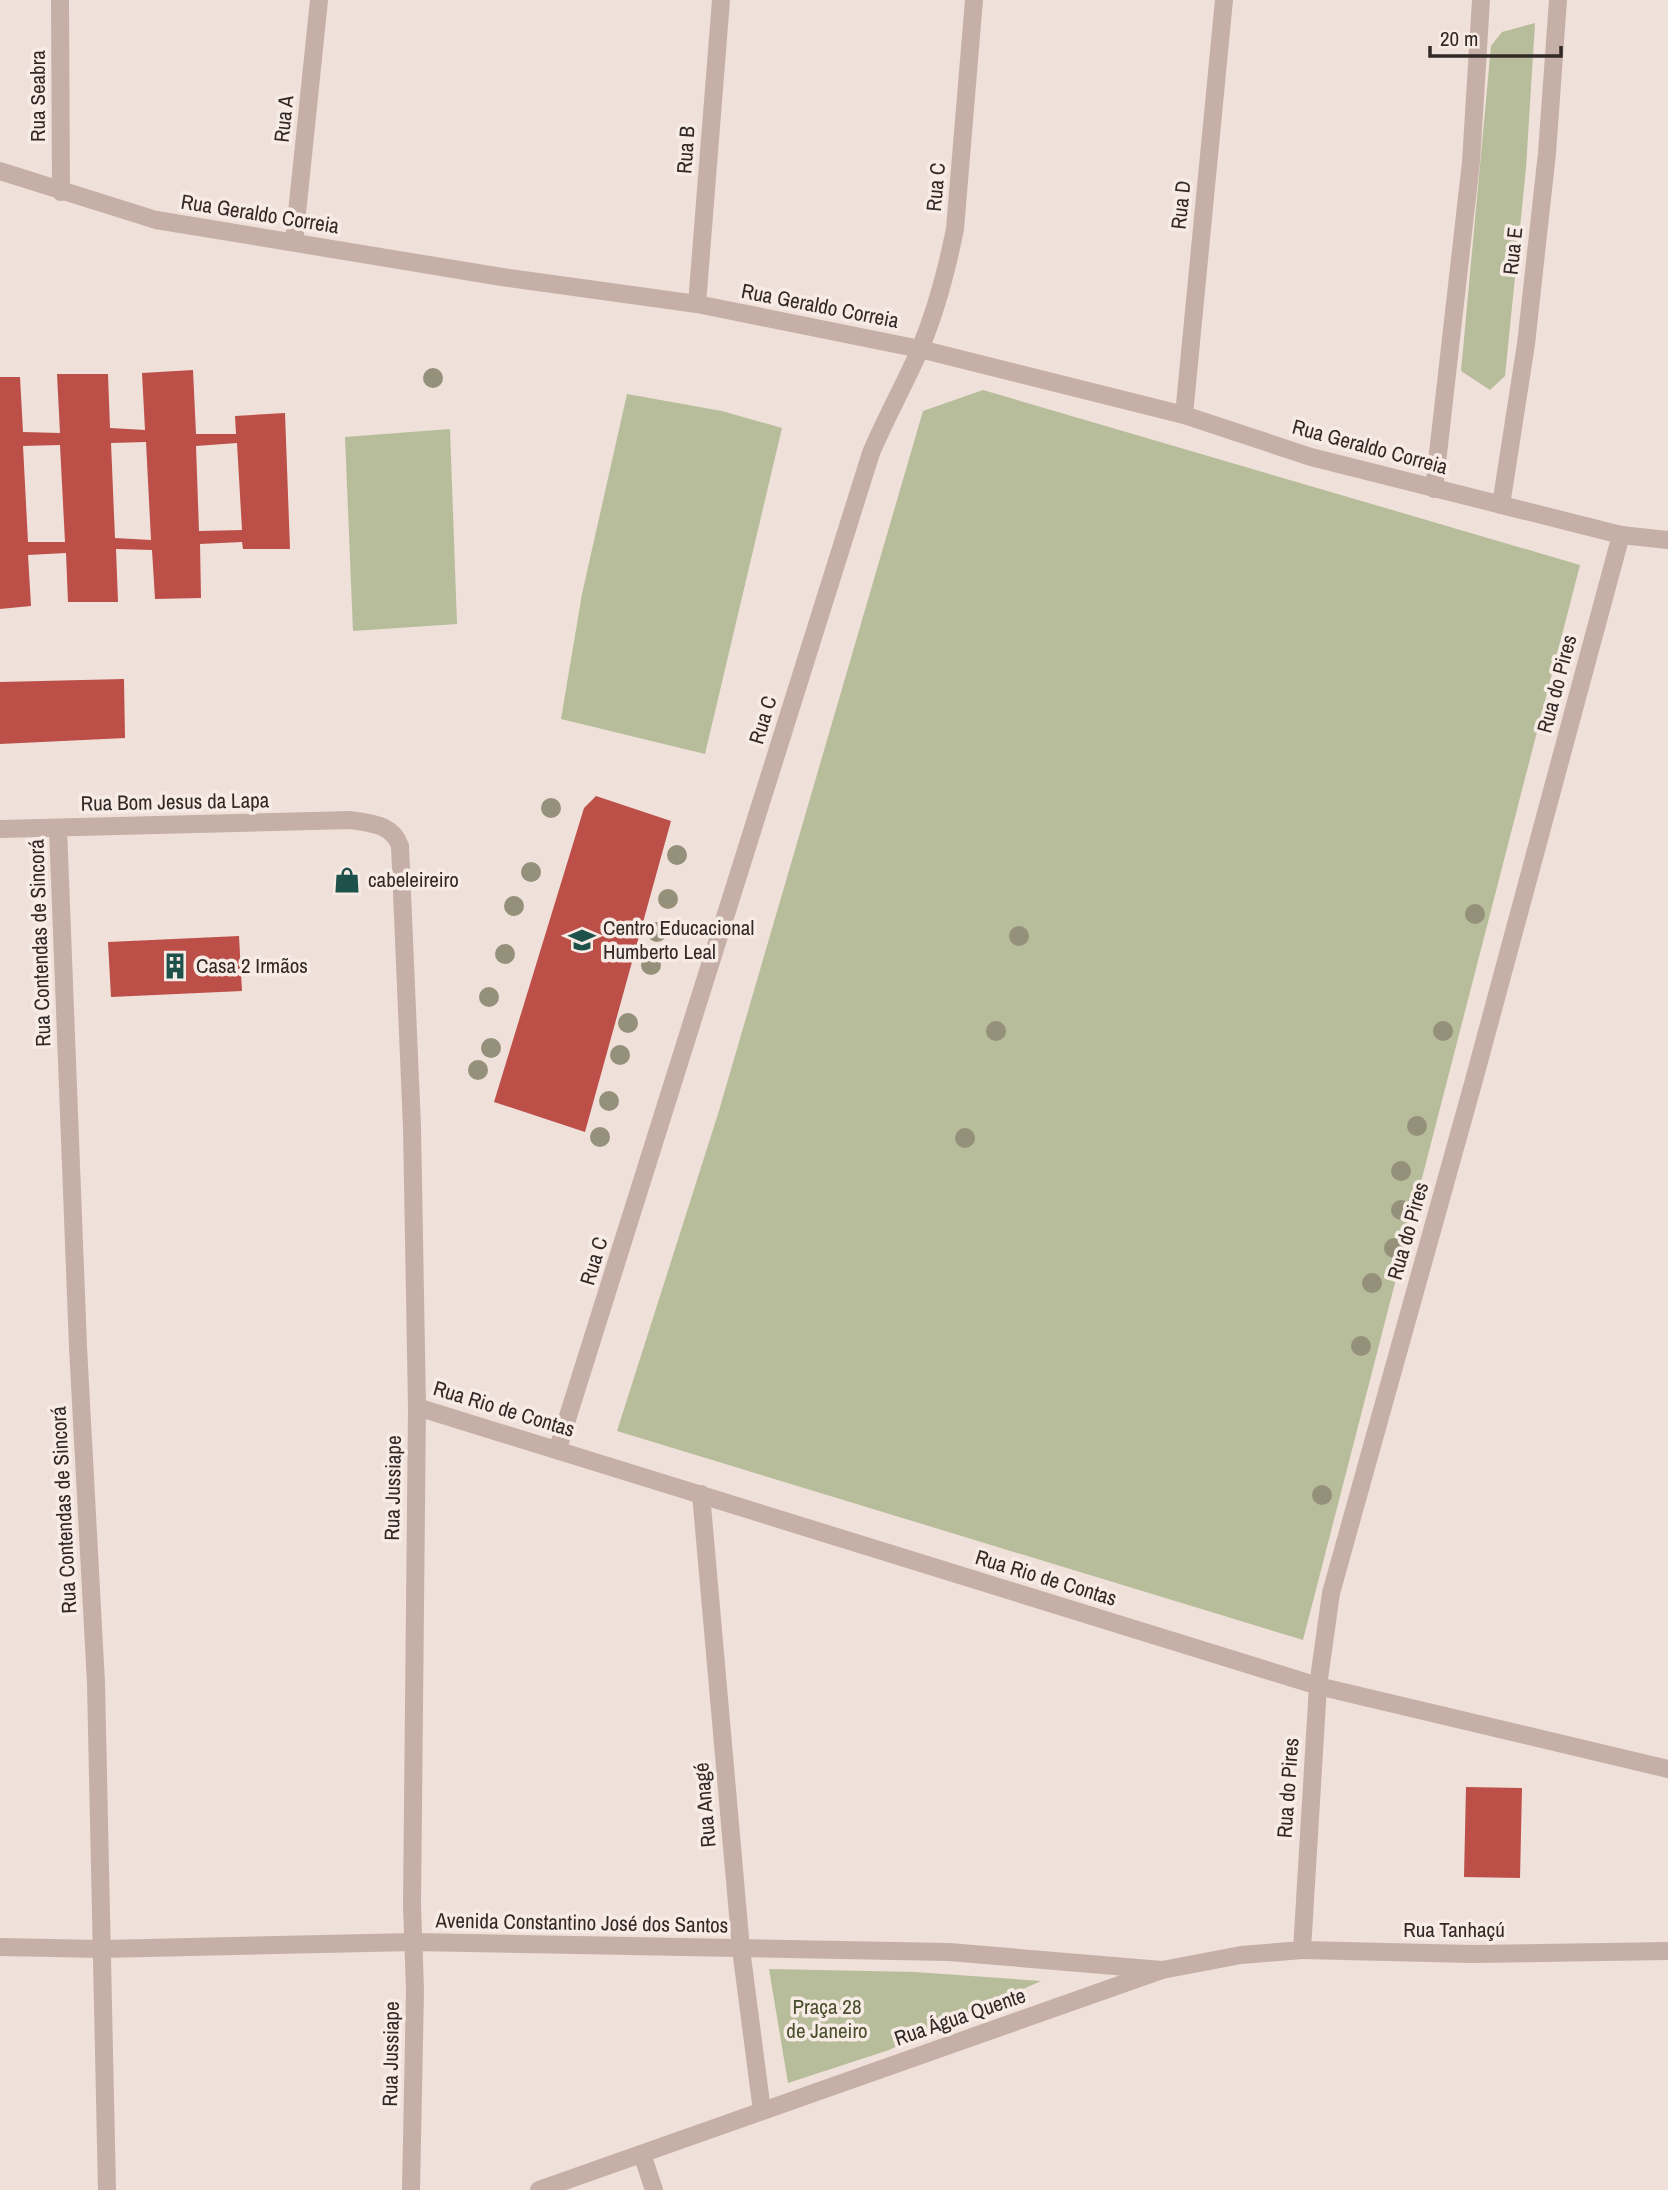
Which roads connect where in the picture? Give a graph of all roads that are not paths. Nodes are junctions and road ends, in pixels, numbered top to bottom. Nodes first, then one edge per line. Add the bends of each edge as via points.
1 (60, 0) edge
2 (318, 0) edge
3 (721, 0) edge
4 (974, 0) edge
5 (1224, 0) edge
6 (1481, 0) edge
7 (1558, 0) edge
8 (0, 171) edge
9 (61, 191) junction
10 (295, 242) junction
11 (697, 304) junction
12 (920, 349) junction
13 (1184, 415) junction
14 (1434, 489) junction
15 (1501, 505) junction
16 (1621, 535) junction
17 (1668, 540) edge
18 (351, 820) joint
19 (58, 828) junction
20 (0, 829) edge
21 (417, 1406) junction
22 (558, 1448) junction
23 (701, 1494) junction
24 (1318, 1686) junction
25 (1668, 1769) edge
26 (413, 1942) junction
27 (0, 1947) edge
28 (102, 1949) junction
29 (741, 1949) junction
30 (1302, 1951) junction
31 (1668, 1951) edge
32 (1241, 1955) joint
33 (1162, 1970) junction
34 (762, 2111) junction
35 (642, 2154) junction
36 (107, 2190) edge
37 (411, 2190) edge
38 (538, 2190) edge
39 (654, 2190) edge

1 - 9 street, Rua Seabra
2 - 10 street, Rua A
3 - 11 street, Rua B
4 - 12 street, Rua C via 955,229
5 - 13 street, Rua D
6 - 14 street via 1471,162
7 - 15 street, Rua E via 1526,344
8 - 9 street, Rua Geraldo Correia
9 - 10 street, Rua Geraldo Correia via 156,220
10 - 11 street, Rua Geraldo Correia
11 - 12 street, Rua Geraldo Correia
12 - 13 street, Rua Geraldo Correia
12 - 22 street, Rua C via 871,453
13 - 14 street, Rua Geraldo Correia via 1311,457
14 - 15 street, Rua Geraldo Correia
15 - 16 street, Rua Geraldo Correia
16 - 17 street, Rua Geraldo Correia
16 - 24 street, Rua do Pires via 1331,1593
18 - 19 street, Rua Bom Jesus da Lapa
18 - 21 street, Rua Jussiape via 388,828 400,846
19 - 20 street, Rua Bom Jesus da Lapa
19 - 28 street, Rua Contendas de Sincorá via 96,1683
21 - 22 street, Rua Rio de Contas
21 - 26 street, Rua Jussiape
22 - 23 street, Rua Rio de Contas
23 - 24 street, Rua Rio de Contas
23 - 29 street, Rua Anagé
24 - 25 street, Rua Rio de Contas
24 - 30 street, Rua do Pires
26 - 28 street, Avenida Constantino José dos Santos
26 - 29 street, Avenida Constantino José dos Santos
26 - 37 street, Rua Jussiape
27 - 28 street, Avenida Constantino José dos Santos
28 - 36 street, Rua Contendas de Sincorá
29 - 33 street, Avenida Constantino José dos Santos via 949,1952
29 - 34 street, Rua Anagé
30 - 31 street, Rua Tanhaçú
30 - 32 street, Rua Tanhaçú
32 - 33 street, Rua Água Quente
33 - 34 street, Rua Água Quente
34 - 35 street, Rua Água Quente
35 - 38 street, Rua Água Quente
35 - 39 street

